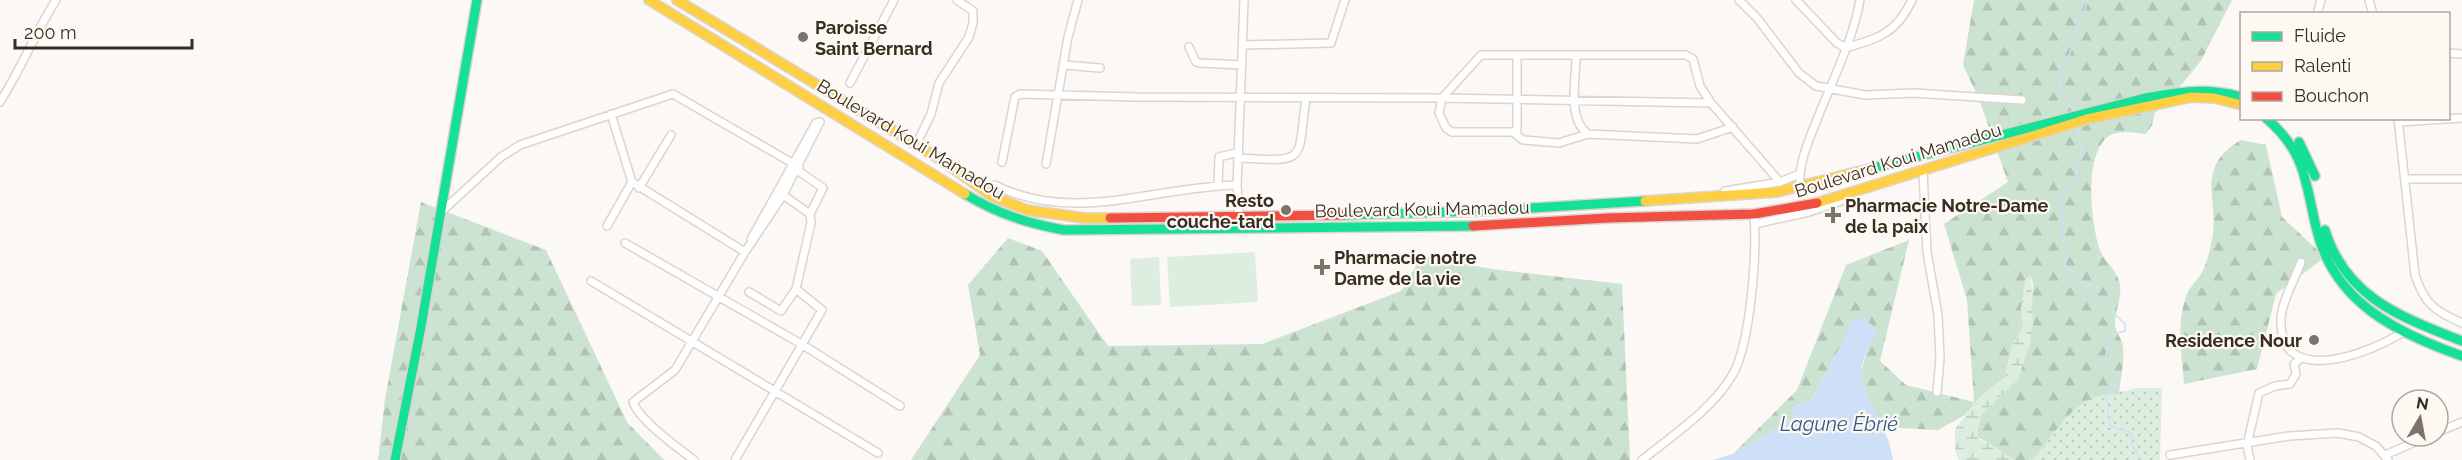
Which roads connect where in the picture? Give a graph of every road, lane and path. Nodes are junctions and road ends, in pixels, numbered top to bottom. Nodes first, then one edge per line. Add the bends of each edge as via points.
1 (56, 0) edge
2 (477, 0) edge
3 (649, 0) edge
4 (677, 0) edge
5 (894, 0) edge
6 (957, 0) edge
7 (1078, 0) edge
8 (1244, 0) edge
9 (1345, 0) edge
10 (1739, 0) edge
11 (1796, 0) edge
12 (1860, 0) edge
13 (1912, 0) edge
14 (1243, 45) junction
15 (1189, 46) dead end
16 (1845, 48) junction
17 (1517, 55) junction
18 (1576, 56) junction
19 (1064, 65) junction
20 (1242, 65) junction
21 (1100, 68) dead end
22 (850, 83) dead end
23 (1829, 90) junction
24 (1060, 95) junction
25 (2240, 97) edge
26 (1241, 98) junction
27 (1306, 98) junction
28 (1443, 98) junction
29 (1516, 100) junction
30 (2022, 100) dead end
31 (1576, 101) junction
32 (0, 102) edge
33 (1711, 103) junction
34 (2240, 105) edge
35 (611, 114) junction
36 (2086, 115) junction
37 (2070, 119) junction
38 (2268, 120) edge
39 (2281, 120) edge
40 (2398, 120) edge
41 (1733, 127) junction
42 (1517, 134) junction
43 (1588, 134) junction
44 (671, 135) dead end
45 (916, 145) junction
46 (1239, 155) junction
47 (1002, 162) dead end
48 (1046, 164) dead end
49 (797, 167) junction
50 (1923, 172) junction
51 (1799, 174) junction
52 (2405, 179) junction
53 (2462, 179) edge
54 (632, 182) junction
55 (1780, 182) junction
56 (994, 185) dead end
57 (1218, 185) junction
58 (1237, 185) junction
59 (1877, 186) junction
60 (639, 188) junction
61 (1800, 188) junction
62 (1777, 192) junction
63 (783, 195) junction
64 (1663, 201) junction
65 (1778, 211) junction
66 (440, 213) junction
67 (810, 214) junction
68 (1239, 216) junction
69 (1754, 219) junction
70 (607, 226) dead end
71 (1239, 230) junction
72 (626, 243) dead end
73 (745, 252) junction
74 (2301, 262) dead end
75 (591, 281) dead end
76 (796, 289) junction
77 (749, 292) dead end
78 (719, 298) junction
79 (2462, 322) edge
80 (2400, 334) junction
81 (2462, 341) edge
82 (690, 343) junction
83 (803, 345) junction
84 (2462, 356) edge
85 (2301, 358) junction
86 (776, 392) junction
87 (1937, 392) dead end
88 (900, 406) dead end
89 (2247, 445) junction
90 (2406, 448) edge
91 (878, 453) dead end
92 (2170, 455) dead end
93 (2386, 458) edge
94 (394, 460) edge
95 (694, 460) edge
96 (735, 460) edge
97 (1642, 460) edge
98 (2250, 460) edge

1 - 32 street
2 - 66 main road
3 - 71 main road, Boulevard Koui Mamadou via 993,211 1023,223 1087,231
4 - 45 main road, Boulevard Koui Mamadou
5 - 22 street
6 - 45 street via 973,11 972,30 939,83 931,114
7 - 19 street
8 - 14 street
9 - 14 street via 1331,43
10 - 23 street via 1799,73
11 - 16 street
12 - 16 street
13 - 16 street via 1892,30
14 - 20 street
15 - 20 street via 1196,62
16 - 23 street
17 - 18 street
17 - 28 street via 1477,57
17 - 29 street
18 - 31 street
18 - 33 street via 1686,55 1693,58 1700,86
19 - 21 street
19 - 24 street
20 - 26 street
23 - 30 street via 1865,95 1914,93
23 - 51 street
24 - 26 street
24 - 47 street via 1017,94
24 - 48 street
25 - 36 main road, Boulevard Koui Mamadou via 2216,90 2191,90
26 - 27 street
26 - 46 street
27 - 28 street
27 - 46 street via 1302,140 1292,158
28 - 29 street
28 - 42 street via 1439,113 1452,132
29 - 31 street
29 - 42 street
31 - 33 street
31 - 43 street via 1574,109 1580,128
33 - 41 street
34 - 36 main road, Boulevard Koui Mamadou via 2192,97
35 - 49 street via 673,94
35 - 54 street
35 - 66 street via 520,145 501,157
36 - 37 main road, Boulevard Koui Mamadou
37 - 50 main road, Boulevard Koui Mamadou via 2036,137
37 - 61 main road, Boulevard Koui Mamadou
38 - 80 main road via 2295,148 2306,171 2329,266 2359,305
39 - 81 main road via 2312,166 2327,237 2343,273 2360,290 2408,320
40 - 52 street
41 - 43 street via 1697,139
41 - 55 street
42 - 43 street via 1523,141 1559,143
44 - 60 street
45 - 68 main road, Boulevard Koui Mamadou via 992,196 1039,213 1084,218
46 - 57 street via 1219,157
46 - 58 street
49 - 49 street via 820,122 816,123
49 - 63 street
49 - 67 street via 823,188
49 - 73 street
50 - 59 main road, Boulevard Koui Mamadou
50 - 87 street via 1927,252 1938,315
51 - 55 street
51 - 61 street
52 - 53 street
52 - 79 street via 2415,275 2422,297
54 - 60 street
54 - 70 street
55 - 64 street
56 - 57 street via 1028,198 1065,204 1098,203
57 - 58 street
58 - 68 street
59 - 65 main road, Boulevard Koui Mamadou
59 - 69 street via 1826,207
60 - 73 street
61 - 62 main road, Boulevard Koui Mamadou
62 - 64 main road, Boulevard Koui Mamadou
62 - 65 main road
63 - 67 street
63 - 73 street
64 - 68 main road, Boulevard Koui Mamadou via 1484,211
65 - 69 main road, Boulevard Koui Mamadou
66 - 94 main road
67 - 76 street
68 - 71 street
69 - 71 main road, Boulevard Koui Mamadou via 1608,218 1487,226
69 - 97 street via 1750,299 1740,359 1714,399
72 - 78 street
73 - 78 street
74 - 85 street via 2281,316 2288,347
75 - 82 street
76 - 77 street via 782,311
76 - 83 street via 822,310
78 - 82 street
78 - 83 street
80 - 84 main road
80 - 85 street via 2376,347 2320,362
82 - 86 street
82 - 95 street via 673,373 633,402 668,440
83 - 86 street
83 - 88 street
85 - 89 street via 2294,364 2296,374 2290,384 2259,393
86 - 91 street
86 - 96 street
89 - 92 street via 2218,445
89 - 93 street via 2289,436 2338,433 2359,437
89 - 98 street
90 - 93 street

